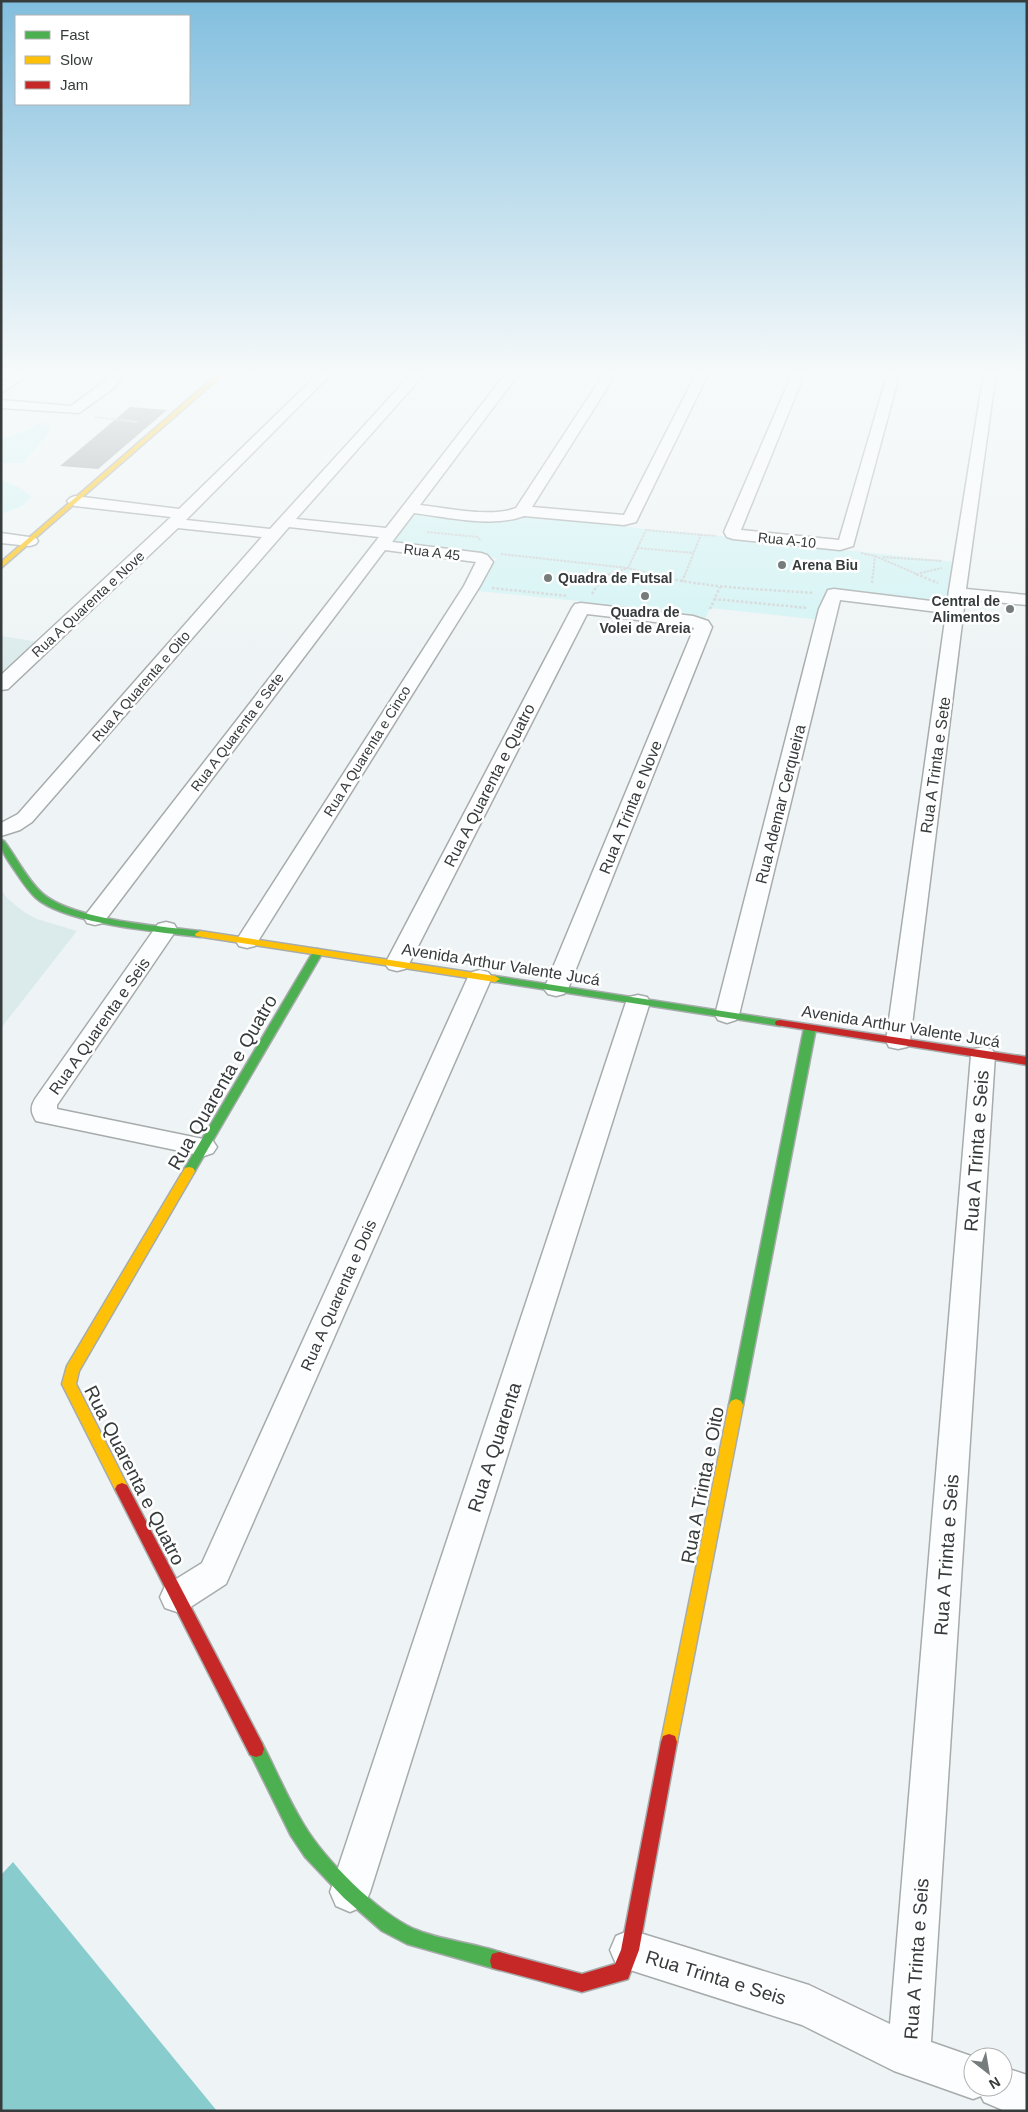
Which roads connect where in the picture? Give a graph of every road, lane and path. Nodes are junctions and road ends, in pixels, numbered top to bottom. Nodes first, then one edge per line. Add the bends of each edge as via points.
1 (109, 471) edge
2 (227, 471) edge
3 (331, 471) edge
4 (437, 471) edge
5 (544, 471) edge
6 (654, 471) edge
7 (758, 471) edge
8 (868, 471) edge
9 (976, 471) edge
10 (75, 501) junction
11 (408, 508) junction
12 (515, 514) junction
13 (179, 518) junction
14 (630, 525) junction
15 (279, 528) junction
16 (646, 530) junction
17 (701, 534) junction
18 (727, 535) junction
19 (387, 536) junction
20 (1, 538) edge
21 (30, 541) junction
22 (637, 548) junction
23 (487, 552) junction
24 (858, 552) dead end
25 (694, 553) junction
26 (877, 556) junction
27 (962, 563) junction
28 (1, 566) edge
29 (628, 568) junction
30 (682, 582) junction
31 (472, 586) junction
32 (720, 587) junction
33 (714, 599) junction
34 (1027, 600) edge
35 (957, 601) junction
36 (832, 602) junction
37 (587, 603) junction
38 (702, 625) junction
39 (1, 685) edge
40 (1, 830) edge
41 (1, 843) edge
42 (95, 918) junction
43 (166, 929) junction
44 (247, 941) junction
45 (318, 952) junction
46 (397, 964) junction
47 (480, 977) junction
48 (556, 989) junction
49 (638, 1002) junction
50 (727, 1015) junction
51 (810, 1028) junction
52 (898, 1041) junction
53 (984, 1055) junction
54 (1027, 1061) edge
55 (204, 1148) junction
56 (177, 1597) junction
57 (350, 1892) junction
58 (413, 1938) joint
59 (630, 1950) junction
60 (909, 2056) junction
61 (963, 2075) edge
62 (1013, 2092) edge
63 (1027, 2097) edge

1 - 10 street
2 - 13 street, Rua A Quarenta e Nove
3 - 15 street, Rua A Quarenta e Oito
4 - 11 street, Rua A Quarenta e Sete
5 - 12 street
6 - 14 street
7 - 18 street via 732,532
8 - 18 street, Rua A-10 via 848,544 840,546
9 - 27 street, Rua A Trinta e Sete
10 - 13 street, Rua A 45
10 - 21 street
11 - 12 street
11 - 19 street, Rua A Quarenta e Sete
12 - 14 street
13 - 15 street, Rua A 45
13 - 39 street, Rua A Quarenta e Nove
14 - 16 path
15 - 19 street, Rua A 45
15 - 40 street, Rua A Quarenta e Oito via 25,818
16 - 17 path
16 - 22 path
17 - 18 path
17 - 25 path
19 - 23 street, Rua A 45 via 476,557
19 - 23 path via 478,537
19 - 42 street, Rua A Quarenta e Sete
20 - 21 street
21 - 28 street
22 - 25 path
22 - 29 path
23 - 29 path
23 - 31 street, Rua A Quarenta e Cinco
24 - 26 path
25 - 30 path
26 - 27 path
26 - 35 path via 920,573
26 - 36 path via 871,591
27 - 35 street, Rua A Trinta e Sete
29 - 30 path
29 - 37 path via 603,576
30 - 32 path
31 - 37 path
31 - 44 street, Rua A Quarenta e Cinco
32 - 33 path
32 - 36 path
33 - 36 path
33 - 38 path
34 - 35 street
35 - 36 street
35 - 52 street, Rua A Trinta e Sete
36 - 50 street, Rua Ademar Cerqueira
37 - 38 street
37 - 46 street, Rua A Quarenta e Quatro via 581,608
38 - 48 street, Rua A Trinta e Nove
41 - 42 street, Avenida Arthur Valente Jucá via 41,897 62,908
42 - 43 street, Avenida Arthur Valente Jucá
43 - 44 street, Avenida Arthur Valente Jucá
43 - 55 street, Rua A Quarenta e Seis via 44,1105 45,1115
44 - 45 street, Avenida Arthur Valente Jucá
45 - 46 street, Avenida Arthur Valente Jucá
45 - 55 street, Rua Quarenta e Quatro
46 - 47 street, Avenida Arthur Valente Jucá
47 - 48 street, Avenida Arthur Valente Jucá
47 - 56 street, Rua A Quarenta e Dois via 214,1574
48 - 49 street, Avenida Arthur Valente Jucá
49 - 50 street, Avenida Arthur Valente Jucá
49 - 57 street, Rua A Quarenta
50 - 51 street, Avenida Arthur Valente Jucá
51 - 52 street, Avenida Arthur Valente Jucá
51 - 59 street, Rua A Trinta e Oito
52 - 53 street, Avenida Arthur Valente Jucá
53 - 54 street, Avenida Arthur Valente Jucá
53 - 60 street, Rua A Trinta e Seis
55 - 56 street, Rua Quarenta e Quatro via 72,1370 69,1384
56 - 57 street, Rua Quarenta e Quatro via 297,1830
57 - 58 street, Rua Quarenta e Quatro via 388,1925
58 - 59 street, Rua Trinta e Seis via 582,1983 620,1972
59 - 60 street, Rua Trinta e Seis via 809,2006
60 - 61 street, Rua Trinta e Seis
62 - 63 street

